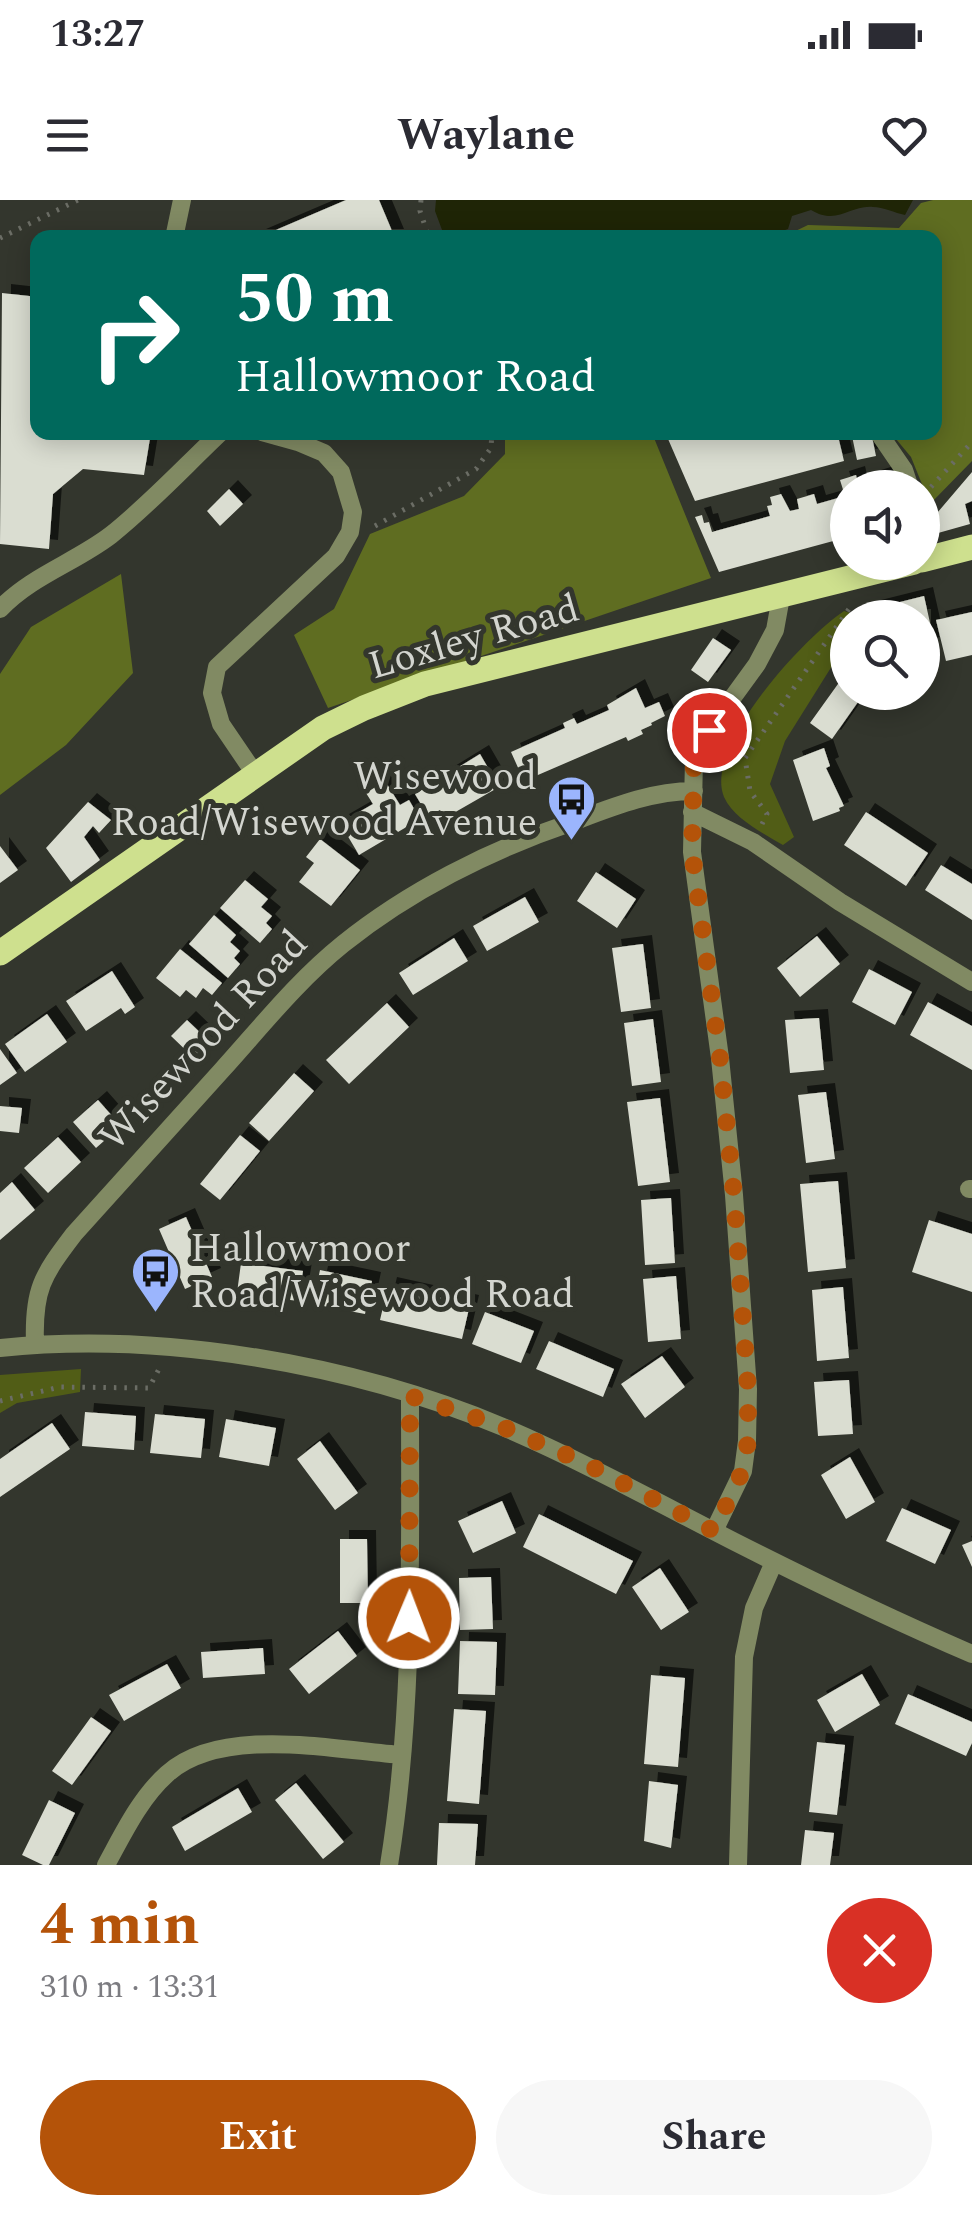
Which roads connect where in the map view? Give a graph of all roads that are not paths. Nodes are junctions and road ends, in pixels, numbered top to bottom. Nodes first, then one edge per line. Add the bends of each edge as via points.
1 (182, 200) edge
2 (176, 230) edge
3 (213, 440) edge
4 (291, 440) edge
5 (883, 440) edge
6 (904, 470) edge
7 (972, 547) edge
8 (940, 555) edge
9 (847, 580) edge
10 (782, 597) junction
11 (0, 609) edge
12 (255, 774) junction
13 (694, 791) junction
14 (692, 812) junction
15 (0, 953) edge
16 (972, 982) edge
17 (36, 1344) junction
18 (0, 1348) edge
19 (410, 1396) junction
20 (714, 1531) junction
21 (774, 1562) junction
22 (972, 1654) edge
23 (402, 1755) junction
24 (106, 1865) edge
25 (389, 1865) edge
26 (738, 1865) edge

1 - 2 street
3 - 11 street via 114,533
4 - 12 street via 324,453 341,472 353,512 336,556 217,667 212,693 221,724
5 - 6 street
7 - 8 main road, Loxley Road
9 - 10 main road, Loxley Road
10 - 12 main road, Loxley Road via 424,684 337,722
10 - 13 street via 757,664 694,759
12 - 15 main road, Loxley Road
13 - 14 street
13 - 17 street, Wisewood Road via 636,799 524,839 451,874 344,944 294,989 74,1234 44,1274 34,1313
14 - 16 street via 753,842
14 - 20 street via 748,1389 743,1470
17 - 18 street
17 - 19 street via 172,1347 288,1362
19 - 20 street via 583,1462
19 - 23 street
20 - 21 street
21 - 22 street
21 - 26 street via 754,1608 744,1656
23 - 24 street via 256,1744 194,1756 143,1802
23 - 25 street

